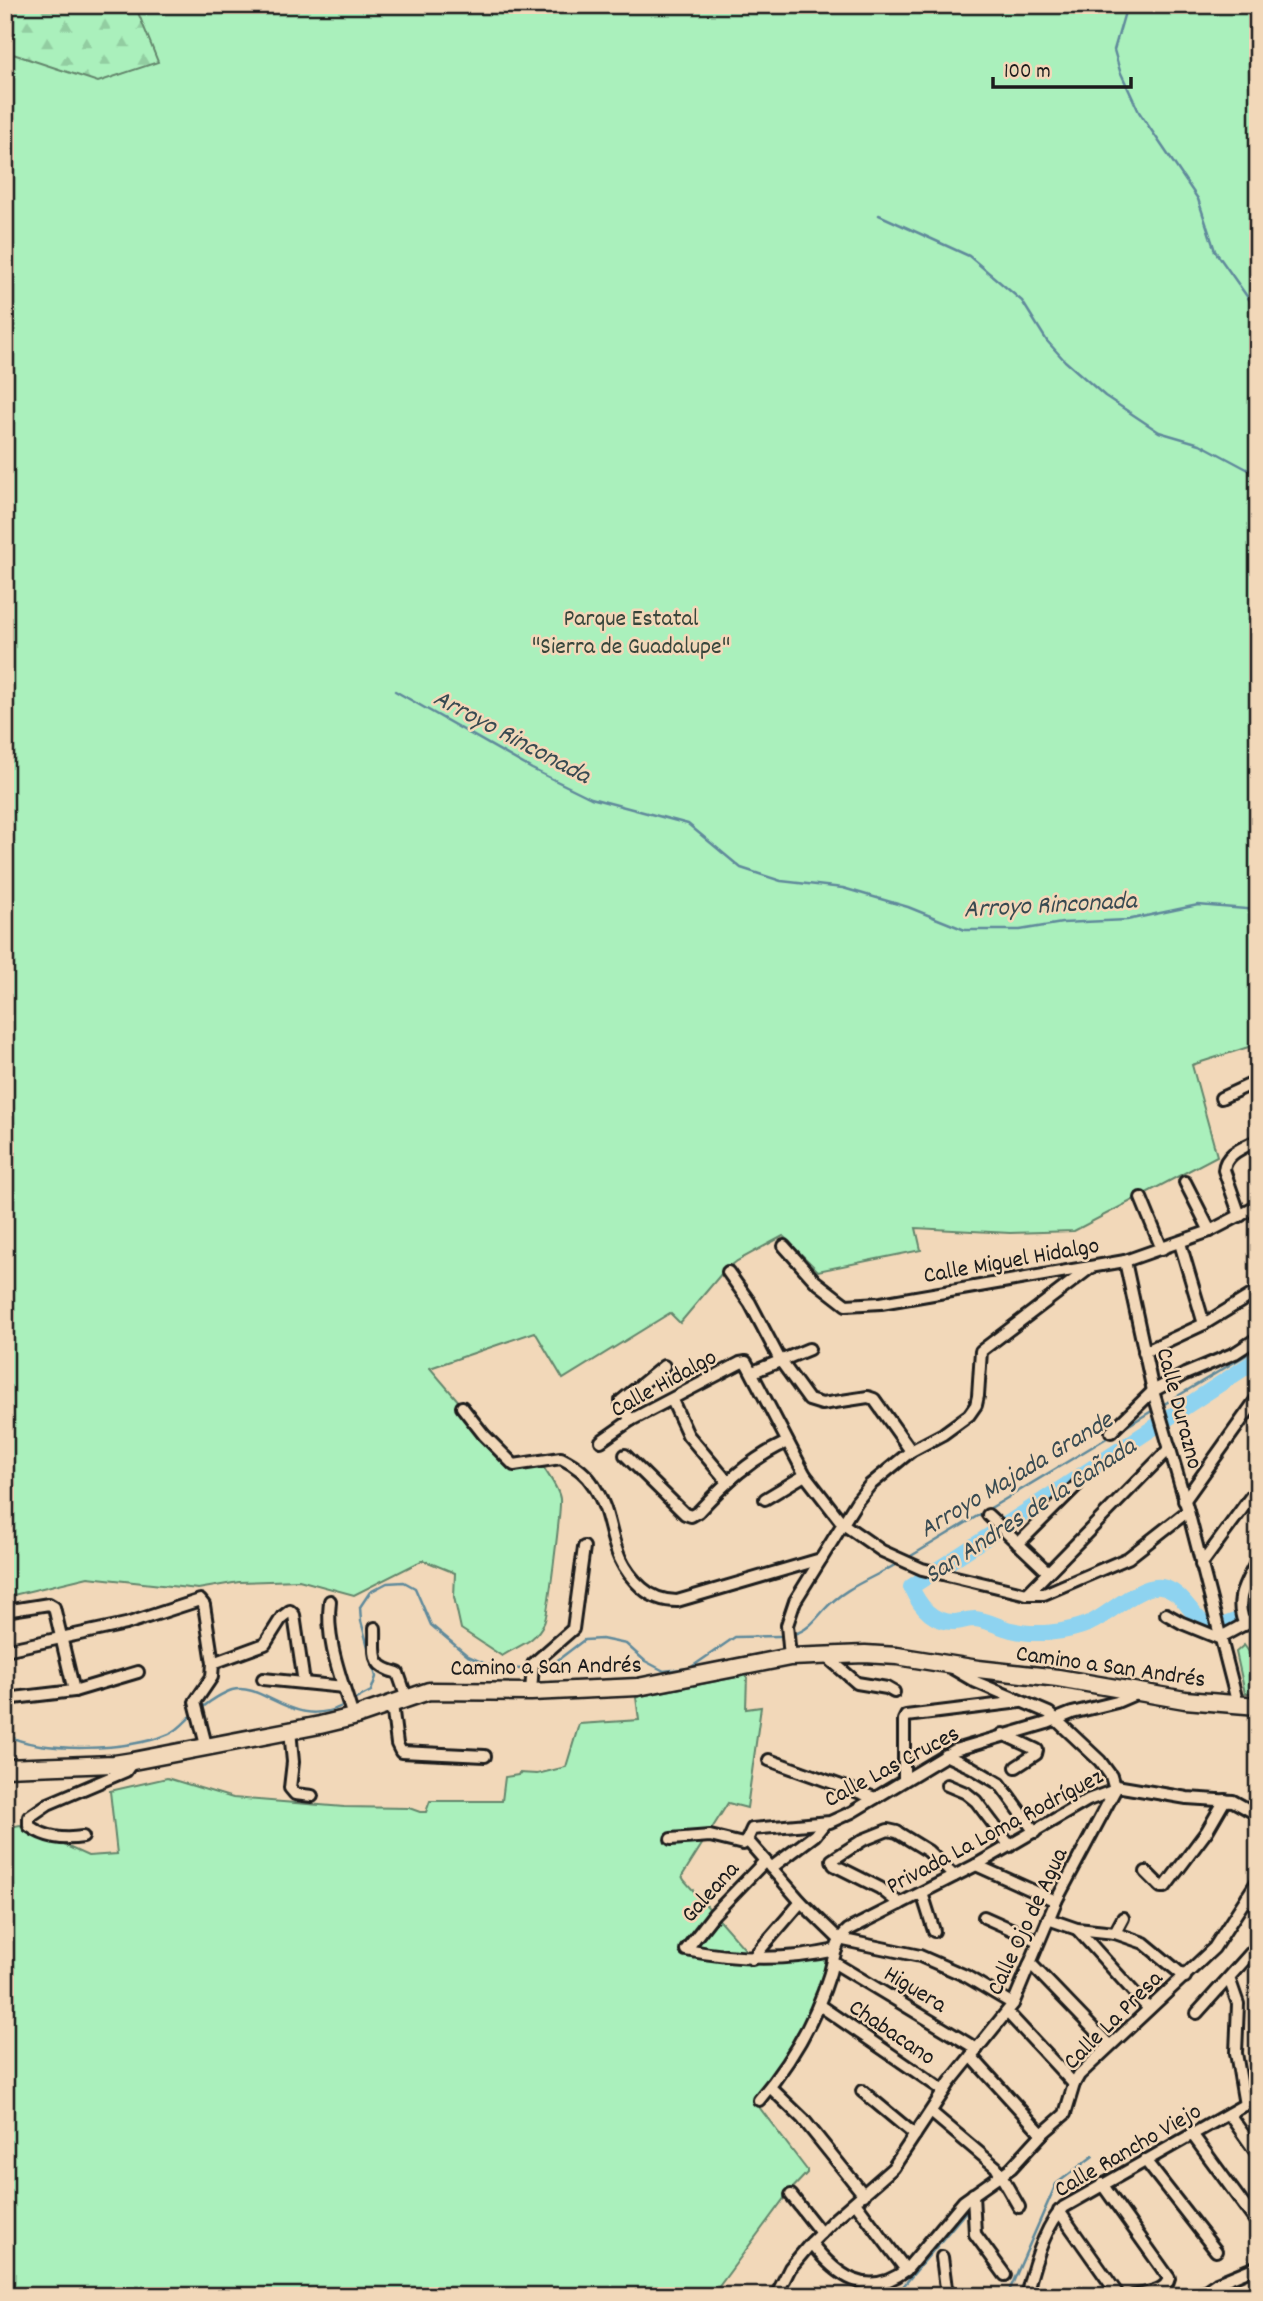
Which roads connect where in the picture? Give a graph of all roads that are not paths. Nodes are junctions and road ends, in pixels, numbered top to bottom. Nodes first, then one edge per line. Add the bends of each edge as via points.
1 (1258, 1081) edge
2 (1221, 1098) dead end
3 (1258, 1140) edge
4 (1185, 1182) dead end
5 (1141, 1198) dead end
6 (1258, 1206) edge
7 (1240, 1216) junction
8 (1210, 1231) junction
9 (1180, 1242) junction
10 (785, 1246) dead end
11 (1162, 1249) junction
12 (1125, 1261) junction
13 (1090, 1268) junction
14 (728, 1272) dead end
15 (1258, 1292) edge
16 (1204, 1324) junction
17 (1258, 1338) edge
18 (809, 1349) dead end
19 (1144, 1352) junction
20 (780, 1360) junction
21 (664, 1366) dead end
22 (750, 1367) junction
23 (1153, 1391) junction
24 (1258, 1397) edge
25 (671, 1399) junction
26 (462, 1407) dead end
27 (631, 1420) junction
28 (1111, 1432) dead end
29 (601, 1441) dead end
30 (787, 1442) junction
31 (1170, 1448) junction
32 (911, 1451) junction
33 (625, 1455) dead end
34 (805, 1475) junction
35 (727, 1481) junction
36 (1077, 1485) dead end
37 (1258, 1487) edge
38 (765, 1499) dead end
39 (1186, 1506) junction
40 (988, 1515) dead end
41 (844, 1524) junction
42 (1018, 1544) junction
43 (584, 1547) dead end
44 (821, 1559) junction
45 (1258, 1559) edge
46 (1201, 1566) junction
47 (1048, 1572) junction
48 (1027, 1594) junction
49 (330, 1601) dead end
50 (5, 1611) edge
51 (1166, 1614) dead end
52 (1258, 1617) edge
53 (1245, 1625) junction
54 (375, 1628) dead end
55 (1219, 1638) junction
56 (62, 1639) junction
57 (5, 1650) edge
58 (826, 1656) junction
59 (790, 1657) junction
60 (213, 1663) junction
61 (945, 1664) junction
62 (138, 1672) dead end
63 (263, 1679) dead end
64 (304, 1683) junction
65 (344, 1687) junction
66 (74, 1691) junction
67 (531, 1692) junction
68 (894, 1692) dead end
69 (1139, 1693) junction
70 (5, 1699) edge
71 (400, 1701) junction
72 (1023, 1701) junction
73 (1238, 1705) junction
74 (1258, 1706) edge
75 (353, 1717) junction
76 (1056, 1719) junction
77 (290, 1730) junction
78 (1003, 1734) junction
79 (206, 1745) junction
80 (945, 1755) junction
81 (485, 1756) dead end
82 (769, 1760) dead end
83 (133, 1761) junction
84 (7, 1764) edge
85 (1016, 1767) dead end
86 (904, 1780) junction
87 (947, 1785) dead end
88 (1115, 1790) junction
89 (312, 1796) dead end
90 (875, 1798) junction
91 (1225, 1800) junction
92 (1258, 1815) edge
93 (824, 1824) junction
94 (1035, 1832) junction
95 (83, 1837) dead end
96 (671, 1839) dead end
97 (747, 1840) junction
98 (1010, 1846) junction
99 (768, 1864) junction
100 (976, 1865) junction
101 (1146, 1872) dead end
102 (954, 1876) junction
103 (1258, 1880) edge
104 (922, 1893) junction
105 (1247, 1897) junction
106 (1056, 1901) junction
107 (801, 1902) junction
108 (901, 1904) junction
109 (1258, 1908) edge
110 (984, 1917) dead end
111 (1123, 1918) dead end
112 (1048, 1919) junction
113 (1077, 1929) junction
114 (934, 1931) dead end
115 (1115, 1933) junction
116 (1038, 1941) junction
117 (837, 1945) junction
118 (1254, 1950) edge
119 (752, 1959) junction
120 (833, 1962) junction
121 (1030, 1963) junction
122 (1258, 1965) edge
123 (1185, 1977) junction
124 (1229, 1978) junction
125 (819, 2005) junction
126 (1010, 2008) junction
127 (1148, 2008) junction
128 (1197, 2013) dead end
129 (1109, 2045) junction
130 (974, 2053) junction
131 (1074, 2084) junction
132 (770, 2087) junction
133 (862, 2091) dead end
134 (944, 2091) junction
135 (1258, 2097) edge
136 (759, 2100) dead end
137 (1245, 2105) junction
138 (931, 2112) junction
139 (1228, 2114) junction
140 (1042, 2134) junction
141 (1192, 2134) junction
142 (915, 2135) junction
143 (1258, 2155) edge
144 (1145, 2160) junction
145 (1002, 2175) junction
146 (1102, 2184) junction
147 (973, 2194) junction
148 (790, 2195) dead end
149 (859, 2198) junction
150 (1018, 2207) dead end
151 (1059, 2211) junction
152 (1257, 2223) edge
153 (821, 2233) junction
154 (811, 2243) junction
155 (1216, 2251) dead end
156 (942, 2257) dead end
157 (1258, 2266) edge
158 (905, 2270) junction
159 (1005, 2275) dead end
160 (776, 2296) edge
161 (947, 2296) edge
162 (1026, 2296) edge
163 (1119, 2296) edge
164 (1133, 2296) edge
165 (1198, 2296) edge

1 - 2 street
3 - 7 street via 1225,1162
4 - 8 street
5 - 11 street
6 - 7 street, Calle Miguel Hidalgo
7 - 8 street, Calle Miguel Hidalgo
8 - 9 street, Calle Miguel Hidalgo
9 - 11 street, Calle Miguel Hidalgo
9 - 16 street
10 - 13 street, Calle Miguel Hidalgo via 815,1281 846,1306
11 - 12 street, Calle Miguel Hidalgo
12 - 13 street, Calle Miguel Hidalgo
12 - 19 street, Calle Durazno
13 - 32 street via 981,1351 976,1405 943,1434
14 - 20 street
15 - 16 street
16 - 19 street
17 - 23 street
18 - 20 street, Calle Hidalgo
19 - 23 street, Calle Durazno
20 - 22 street, Calle Hidalgo
20 - 32 street via 804,1395 817,1404 874,1399
21 - 27 street via 621,1401
22 - 25 street, Calle Hidalgo via 740,1363
22 - 30 street
23 - 28 street
23 - 31 street, Calle Durazno
24 - 39 street
25 - 27 street, Calle Hidalgo
25 - 35 street via 688,1435
26 - 44 street via 514,1465 561,1458 589,1478 600,1496 625,1570 657,1598 677,1601
27 - 29 street, Calle Hidalgo
30 - 34 street
30 - 35 street via 762,1453
31 - 39 street, Calle Durazno
31 - 47 street
32 - 41 street via 863,1492
33 - 35 street via 691,1516
34 - 38 street
34 - 41 street
36 - 42 street
37 - 46 street
39 - 46 street, Calle Durazno
39 - 48 street via 1128,1558 1044,1594
40 - 42 street
41 - 44 street
41 - 48 street via 882,1551 922,1569
42 - 47 street
43 - 67 street via 573,1629 533,1664
44 - 59 street via 789,1615
45 - 53 street via 1239,1600
46 - 55 street, Calle Durazno
47 - 48 street
49 - 65 street via 332,1647
50 - 56 street via 52,1605
51 - 55 street
52 - 53 street
53 - 55 street
54 - 71 street via 378,1664 398,1673
55 - 73 street, Calle Durazno
56 - 57 street
56 - 60 street via 201,1601
56 - 66 street
58 - 59 street, Camino a San Andrés
58 - 61 street, Camino a San Andrés via 897,1656
58 - 68 street via 858,1683
59 - 67 street, Camino a San Andrés via 652,1686
60 - 64 street via 265,1644 290,1611
60 - 79 street via 212,1677 195,1702
61 - 69 street, Camino a San Andrés
61 - 72 street
62 - 66 street
63 - 64 street
64 - 65 street
65 - 75 street
66 - 70 street
67 - 71 street, Camino a San Andrés via 437,1690
69 - 73 street, Camino a San Andrés
69 - 76 street, Calle Las Cruces
71 - 75 street, Camino a San Andrés
71 - 81 street via 397,1744 401,1752
72 - 76 street
72 - 86 street via 905,1717
73 - 74 street, Camino a San Andrés
75 - 77 street, Camino a San Andrés
76 - 78 street, Calle Las Cruces
76 - 88 street via 1100,1761
77 - 79 street, Camino a San Andrés
77 - 89 street via 290,1788 295,1794
78 - 80 street, Calle Las Cruces
78 - 85 street via 1037,1750
79 - 83 street, Camino a San Andrés
80 - 86 street, Calle Las Cruces
80 - 94 street via 995,1780
82 - 90 street
83 - 84 street, Camino a San Andrés
83 - 95 street via 126,1770 29,1817 30,1826 47,1836
86 - 90 street, Calle Las Cruces
87 - 98 street via 976,1801
88 - 91 street, Privada La Loma Rodríguez via 1116,1786
88 - 94 street, Privada La Loma Rodríguez via 1088,1800
88 - 106 street, Calle Ojo de Agua
90 - 93 street, Calle Las Cruces
91 - 92 street, Privada La Loma Rodríguez
91 - 101 street via 1163,1888
93 - 97 street, Calle Las Cruces via 752,1829
93 - 99 street, Galeana via 815,1835
94 - 98 street, Privada La Loma Rodríguez
96 - 97 street via 710,1836 743,1844
97 - 99 street
98 - 100 street, Privada La Loma Rodríguez
99 - 107 street
99 - 119 street, Galeana via 714,1914 686,1950
100 - 102 street, Privada La Loma Rodríguez
100 - 106 street
102 - 104 street, Privada La Loma Rodríguez
102 - 108 street via 928,1851 888,1830 832,1860
103 - 105 street, Calle La Presa
104 - 108 street, Privada La Loma Rodríguez
104 - 114 street
105 - 109 street
105 - 123 street, Calle La Presa via 1214,1948
106 - 112 street, Calle Ojo de Agua
107 - 117 street
107 - 119 street
108 - 117 street, Privada La Loma Rodríguez via 848,1930
110 - 116 street
111 - 115 street
112 - 113 street
112 - 116 street, Calle Ojo de Agua
113 - 115 street
113 - 127 street
115 - 123 street via 1144,1944
116 - 121 street, Calle Ojo de Agua
117 - 119 street
117 - 120 street
117 - 126 street via 920,1956 966,1976
118 - 122 street
118 - 124 street
120 - 125 street
120 - 130 street, Higuera
121 - 126 street, Calle Ojo de Agua
121 - 129 street
123 - 127 street, Calle La Presa
124 - 128 street
124 - 137 street via 1238,2004 1236,2046
125 - 132 street via 796,2052
125 - 134 street, Chabacano
126 - 130 street, Calle Ojo de Agua
126 - 131 street
127 - 129 street, Calle La Presa
129 - 131 street, Calle La Presa
130 - 134 street, Calle Ojo de Agua
130 - 140 street, Higuera
131 - 140 street, Calle La Presa via 1065,2114
132 - 136 street
132 - 149 street via 803,2119
133 - 142 street
134 - 138 street, Calle Ojo de Agua
135 - 137 street, Calle Rancho Viejo
137 - 139 street, Calle Rancho Viejo
138 - 142 street, Calle Ojo de Agua
138 - 145 street
139 - 141 street, Calle Rancho Viejo
139 - 143 street
140 - 145 street, Calle La Presa
141 - 144 street, Calle Rancho Viejo
141 - 152 street
142 - 149 street, Calle Ojo de Agua via 893,2168
144 - 146 street, Calle Rancho Viejo
144 - 155 street
145 - 147 street, Calle La Presa
145 - 150 street
146 - 151 street, Calle Rancho Viejo
146 - 164 street via 1169,2278 1163,2288
147 - 158 street, Calle La Presa
147 - 159 street via 975,2234
148 - 153 street
149 - 153 street, Calle Ojo de Agua
149 - 158 street
151 - 162 street, Calle Rancho Viejo
151 - 163 street
153 - 154 street, Calle Ojo de Agua
154 - 158 street via 850,2280 882,2283
154 - 160 street, Calle Ojo de Agua via 790,2268
156 - 161 street
157 - 165 street

